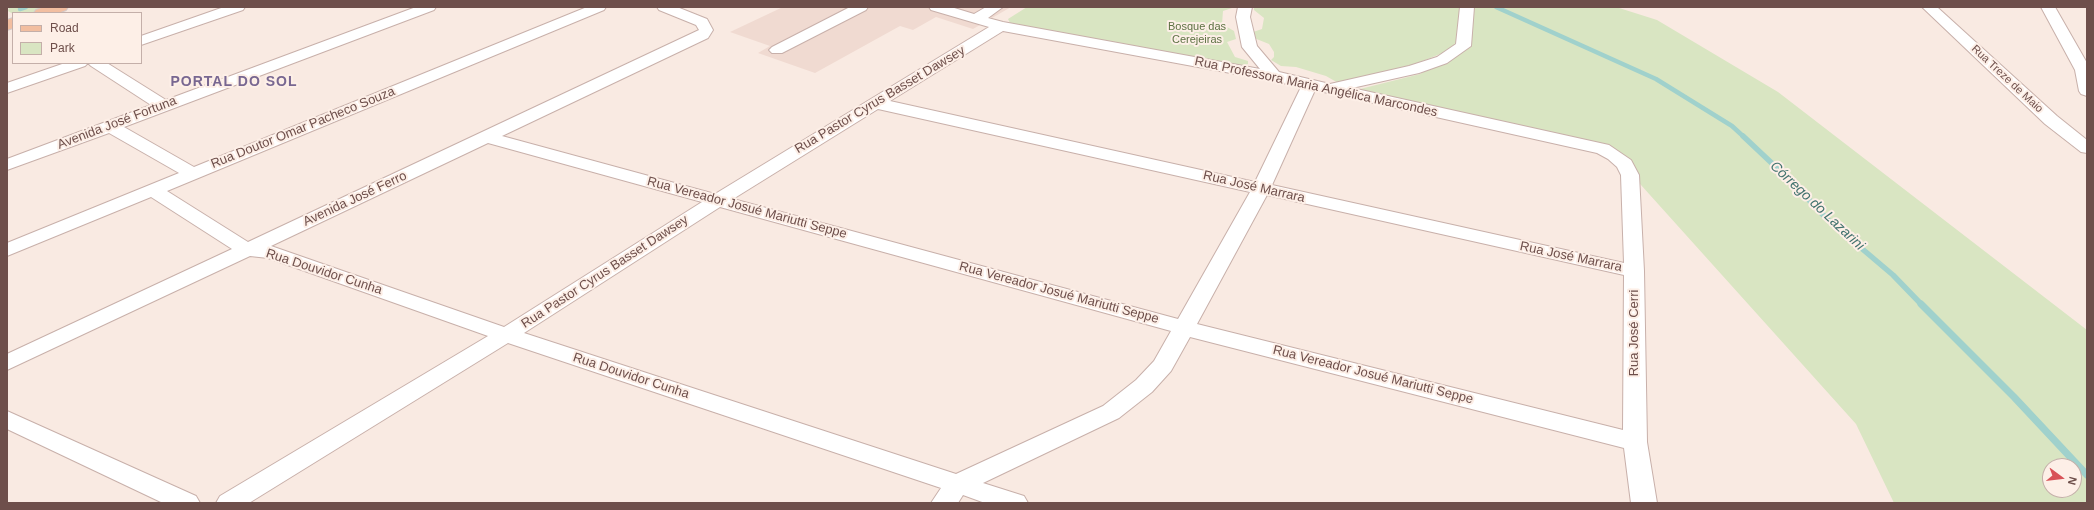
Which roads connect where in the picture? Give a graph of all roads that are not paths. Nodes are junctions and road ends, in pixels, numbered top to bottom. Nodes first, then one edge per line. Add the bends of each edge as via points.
1 (60, 7) edge
2 (236, 7) edge
3 (429, 7) edge
4 (598, 7) edge
5 (664, 7) edge
6 (705, 7) edge
7 (861, 7) edge
8 (936, 7) edge
9 (1245, 7) edge
10 (1468, 7) edge
11 (1929, 7) edge
12 (2048, 7) edge
13 (45, 12) edge
14 (687, 15) junction
15 (999, 16) edge
16 (142, 41) edge
17 (777, 50) dead end
18 (77, 64) edge
19 (98, 64) edge
20 (2085, 70) edge
21 (1274, 76) junction
22 (1320, 86) junction
23 (7, 88) edge
24 (2087, 92) edge
25 (875, 103) junction
26 (164, 106) junction
27 (110, 126) junction
28 (486, 137) junction
29 (2087, 148) edge
30 (1625, 164) joint
31 (7, 165) edge
32 (192, 173) junction
33 (1262, 189) junction
34 (152, 190) junction
35 (718, 200) junction
36 (7, 250) edge
37 (247, 250) junction
38 (1634, 271) junction
39 (1184, 328) junction
40 (506, 335) junction
41 (7, 363) edge
42 (7, 419) edge
43 (1635, 442) junction
44 (957, 484) junction
45 (187, 503) edge
46 (229, 503) edge
47 (944, 503) edge
48 (1015, 503) edge
49 (1644, 503) edge

1 - 13 main road
2 - 16 street
3 - 26 street, Avenida José Fortuna
4 - 32 street, Rua Doutor Omar Pacheco Souza
5 - 14 street
6 - 14 street
7 - 17 street
8 - 15 street, Rua Professora Maria Angélica Marcondes via 975,19
9 - 21 street via 1243,17 1250,47
10 - 22 street via 1462,46 1442,60 1413,70
11 - 29 street, Rua Treze de Maio via 2051,120
12 - 20 street
14 - 28 street, Avenida José Ferro via 702,22 706,30 703,36
15 - 21 street, Rua Professora Maria Angélica Marcondes
15 - 25 street, Rua Pastor Cyrus Basset Dawsey
18 - 23 street
19 - 26 street
20 - 24 street
21 - 22 street, Rua Professora Maria Angélica Marcondes
22 - 30 street, Rua Professora Maria Angélica Marcondes via 1603,149
22 - 33 street
25 - 33 street, Rua José Marrara
25 - 35 street, Rua Pastor Cyrus Basset Dawsey
26 - 27 street, Avenida José Fortuna
27 - 31 street, Avenida José Fortuna
27 - 32 street
28 - 35 street, Rua Vereador Josué Mariutti Seppe
28 - 37 street, Avenida José Ferro
30 - 38 street, Rua José Cerri via 1630,175
32 - 34 street, Rua Doutor Omar Pacheco Souza
33 - 38 street, Rua José Marrara
33 - 39 street
34 - 36 street, Rua Doutor Omar Pacheco Souza
34 - 37 street
35 - 39 street, Rua Vereador Josué Mariutti Seppe
35 - 40 street, Rua Pastor Cyrus Basset Dawsey
37 - 40 street, Rua Douvidor Cunha via 271,252
37 - 41 street, Avenida José Ferro
38 - 43 street, Rua José Cerri
39 - 43 street, Rua Vereador Josué Mariutti Seppe
39 - 44 street via 1163,366 1144,386 1111,412
40 - 44 street, Rua Douvidor Cunha
40 - 46 street, Rua Pastor Cyrus Basset Dawsey
42 - 45 street
43 - 49 street, Rua José Cerri
44 - 47 street
44 - 48 street, Rua Douvidor Cunha

